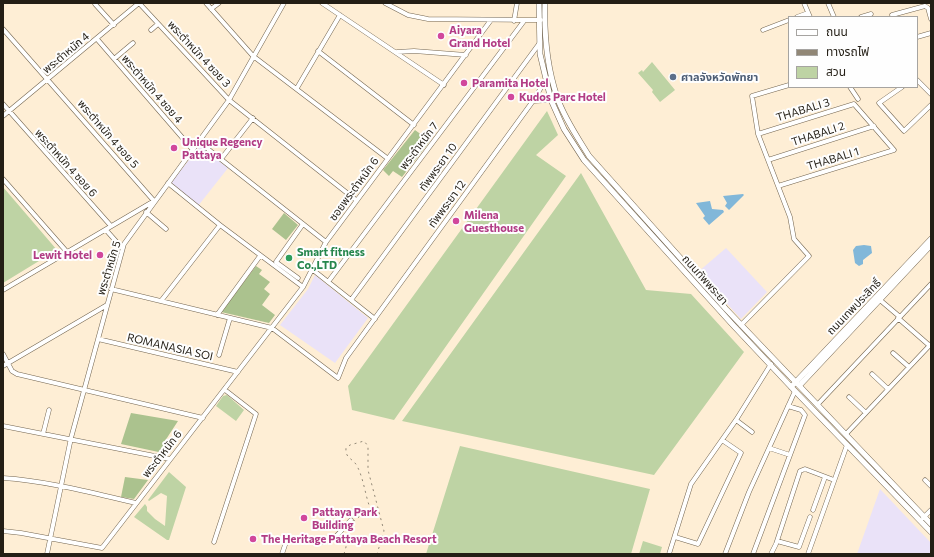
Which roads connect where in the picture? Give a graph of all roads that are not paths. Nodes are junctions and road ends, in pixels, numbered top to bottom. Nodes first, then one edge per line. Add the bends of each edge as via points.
1 (139, 3) edge
2 (206, 3) edge
3 (218, 3) edge
4 (284, 3) edge
5 (322, 3) edge
6 (385, 3) edge
7 (516, 3) edge
8 (539, 3) edge
9 (545, 3) edge
10 (804, 3) edge
11 (828, 3) edge
12 (95, 4) dead end
13 (211, 9) junction
14 (871, 14) dead end
15 (340, 15) junction
16 (809, 15) edge
17 (834, 16) edge
18 (864, 16) edge
19 (892, 16) edge
20 (491, 20) junction
21 (538, 20) junction
22 (545, 20) junction
23 (788, 20) edge
24 (931, 20) edge
25 (514, 21) junction
26 (524, 21) junction
27 (158, 24) junction
28 (114, 25) junction
29 (3, 29) edge
30 (151, 30) dead end
31 (764, 30) dead end
32 (931, 33) edge
33 (918, 37) edge
34 (97, 39) junction
35 (134, 43) dead end
36 (539, 44) junction
37 (318, 51) junction
38 (397, 52) junction
39 (547, 53) junction
40 (540, 54) junction
41 (466, 55) junction
42 (253, 56) junction
43 (114, 59) junction
44 (48, 79) junction
45 (545, 80) junction
46 (918, 81) edge
47 (444, 85) junction
48 (788, 85) edge
49 (297, 88) junction
50 (851, 88) edge
51 (901, 88) edge
52 (931, 94) edge
53 (858, 99) dead end
54 (229, 100) junction
55 (551, 100) junction
56 (533, 101) junction
57 (3, 104) edge
58 (931, 105) edge
59 (9, 111) junction
60 (3, 116) edge
61 (253, 118) junction
62 (414, 125) junction
63 (571, 125) junction
64 (874, 126) junction
65 (564, 129) junction
66 (574, 132) junction
67 (758, 134) junction
68 (568, 135) junction
69 (199, 142) junction
70 (193, 150) junction
71 (387, 158) junction
72 (221, 159) junction
73 (768, 160) junction
74 (3, 179) edge
75 (168, 183) junction
76 (778, 186) junction
77 (356, 200) junction
78 (154, 201) junction
79 (633, 206) junction
80 (628, 211) junction
81 (146, 212) junction
82 (303, 224) junction
83 (220, 225) junction
84 (111, 226) junction
85 (166, 228) dead end
86 (106, 230) junction
87 (931, 239) edge
88 (326, 242) junction
89 (931, 245) edge
90 (122, 248) junction
91 (67, 252) junction
92 (260, 256) junction
93 (313, 270) junction
94 (298, 278) dead end
95 (328, 282) junction
96 (931, 284) edge
97 (303, 287) junction
98 (927, 288) junction
99 (111, 289) junction
100 (3, 290) edge
101 (931, 292) edge
102 (350, 300) junction
103 (880, 300) junction
104 (161, 301) junction
105 (107, 305) junction
106 (217, 315) junction
107 (230, 318) junction
108 (375, 318) junction
109 (899, 318) junction
110 (741, 324) junction
111 (272, 328) junction
112 (98, 339) junction
113 (930, 345) edge
114 (893, 353) dead end
115 (3, 354) edge
116 (219, 355) dead end
117 (8, 363) junction
118 (771, 364) junction
119 (3, 366) edge
120 (909, 368) junction
121 (238, 372) junction
122 (872, 374) dead end
123 (798, 383) junction
124 (84, 388) junction
125 (793, 389) junction
126 (225, 390) junction
127 (888, 390) junction
128 (850, 397) dead end
129 (818, 404) junction
130 (788, 406) junction
131 (49, 410) dead end
132 (866, 413) junction
133 (203, 418) junction
134 (736, 420) junction
135 (3, 426) edge
136 (752, 432) dead end
137 (43, 434) junction
138 (846, 434) junction
139 (71, 438) junction
140 (722, 440) junction
141 (847, 445) junction
142 (769, 448) junction
143 (790, 455) junction
144 (170, 458) junction
145 (825, 477) junction
146 (3, 478) edge
147 (834, 480) junction
148 (925, 480) dead end
149 (61, 486) junction
150 (931, 486) edge
151 (136, 503) junction
152 (813, 510) dead end
153 (931, 510) edge
154 (810, 517) dead end
155 (924, 517) junction
156 (351, 520) dead end
157 (920, 521) junction
158 (931, 524) edge
159 (3, 531) edge
160 (931, 532) edge
161 (674, 537) junction
162 (50, 538) junction
163 (777, 541) junction
164 (214, 542) dead end
165 (46, 554) edge
166 (282, 554) edge
167 (669, 554) edge
168 (725, 554) edge
169 (753, 554) edge
170 (771, 554) edge
171 (808, 554) edge

1 - 27 street, พระตำหนัก 4 ซอย 3
1 - 28 street, พระตำหนัก 4
2 - 13 street
3 - 13 street
4 - 42 street, พระตำหนัก 5
5 - 15 street
6 - 20 street via 397,11 422,19
7 - 25 street
8 - 21 main road, ถนนทัพพระยา
9 - 22 main road, ถนนทัพพระยา
10 - 16 street
11 - 17 street
12 - 28 street
13 - 42 street
14 - 18 street
15 - 37 street
15 - 38 street
19 - 24 street via 925,6
20 - 25 street
20 - 41 street, ซอยพระตำหนัก 6
21 - 22 street
21 - 26 street
21 - 36 main road, ถนนทัพพระยา
22 - 39 main road, ถนนทัพพระยา
23 - 31 street
25 - 26 street
26 - 95 street, พระตำหนัก 7
27 - 30 street
27 - 54 street, พระตำหนัก 4 ซอย 3
28 - 34 street, พระตำหนัก 4
29 - 44 street, พระตำหนัก 4 ซอย 5
32 - 33 street
34 - 43 street, พระตำหนัก 4 ซอย 4
34 - 44 street, พระตำหนัก 4
35 - 43 street
36 - 40 main road, ถนนทัพพระยา
36 - 102 street, ทัพพระยา 10
37 - 49 street
37 - 62 street
38 - 41 street
38 - 47 street
39 - 40 street
39 - 63 main road, ถนนทัพพระยา via 557,98
40 - 45 main road, ถนนทัพพระยา
41 - 47 street, ซอยพระตำหนัก 6
42 - 49 street
42 - 54 street, พระตำหนัก 5
43 - 70 street, พระตำหนัก 4 ซอย 4
44 - 59 street, พระตำหนัก 4
44 - 78 street, พระตำหนัก 4 ซอย 5
45 - 55 main road, ถนนทัพพระยา
45 - 56 street, ทัพพระยา 12
46 - 52 street
47 - 62 street, ซอยพระตำหนัก 6
48 - 67 street via 752,96
49 - 71 street
50 - 53 street
51 - 58 street via 879,103 904,131
54 - 61 street, พระตำหนัก 4 ซอย 3
54 - 69 street, พระตำหนัก 5
55 - 56 street
55 - 65 main road, ถนนทัพพระยา
56 - 108 street, ทัพพระยา 12
57 - 59 street, พระตำหนัก 4 ซอย 6
59 - 60 street, พระตำหนัก 4
59 - 84 street, พระตำหนัก 4 ซอย 6
61 - 72 street
61 - 77 street, พระตำหนัก 4 ซอย 3
62 - 71 street, ซอยพระตำหนัก 6
63 - 65 street
63 - 66 main road, ถนนทัพพระยา
64 - 67 street, THABALI 3 via 854,104
64 - 73 street, THABALI 2
64 - 76 street, THABALI 1 via 894,150
65 - 68 main road, ถนนทัพพระยา
66 - 68 street
66 - 79 main road, ถนนทัพพระยา via 589,156
67 - 73 street
68 - 80 main road, ถนนทัพพระยา via 584,160
69 - 70 street, พระตำหนัก 5
69 - 72 street
70 - 75 street, พระตำหนัก 5
71 - 77 street, ซอยพระตำหนัก 6
72 - 82 street
73 - 76 street
74 - 91 street
75 - 78 street, พระตำหนัก 5
75 - 83 street
76 - 110 street via 790,217 794,239 809,256
77 - 88 street, ซอยพระตำหนัก 6
78 - 81 street, พระตำหนัก 5
78 - 84 street
79 - 80 street
79 - 110 main road, ถนนทัพพระยา
80 - 118 main road, ถนนทัพพระยา
81 - 85 street
81 - 90 street, พระตำหนัก 5
82 - 88 street
82 - 94 street via 276,262
83 - 92 street
83 - 104 street
84 - 86 street
86 - 90 street
86 - 91 street
87 - 123 main road, ถนนเทพประสิทธิ์
88 - 93 street, ซอยพระตำหนัก 6
89 - 103 main road, ถนนเทพประสิทธิ์
90 - 99 street, พระตำหนัก 5
91 - 100 street
92 - 97 street
92 - 106 street
93 - 95 street
93 - 97 street, ซอยพระตำหนัก 6
95 - 102 street
96 - 98 street
97 - 111 street, ซอยพระตำหนัก 6
98 - 101 street
98 - 109 street
99 - 104 street
99 - 105 street, พระตำหนัก 5
102 - 108 street
103 - 109 street
103 - 123 main road, ถนนเทพประสิทธิ์
104 - 106 street
105 - 112 street, พระตำหนัก 5
105 - 117 street
106 - 107 street
107 - 111 street
107 - 116 street
108 - 111 street, ทัพพระยา 12 via 346,358 338,378
109 - 113 street
109 - 129 street
110 - 123 main road, ถนนทัพพระยา
111 - 121 street, ซอยพระตำหนัก 6
112 - 121 street, ROMANASIA SOI
112 - 124 street, พระตำหนัก 5
113 - 120 street
114 - 120 street
115 - 117 street
117 - 119 street
117 - 124 street via 17,374
118 - 125 main road, ถนนทัพพระยา
118 - 134 street
120 - 127 street
121 - 126 street, พระตำหนัก 6
122 - 127 street
123 - 125 main road, ถนนเทพประสิทธิ์
123 - 129 main road, ถนนทัพพระยา
124 - 133 street
124 - 139 street, พระตำหนัก 5
125 - 130 street
125 - 141 main road, ถนนทัพพระยา
126 - 133 street, พระตำหนัก 6
126 - 164 street via 256,414
127 - 132 street
128 - 132 street
129 - 138 main road, ถนนทัพพระยา
130 - 142 street
130 - 143 street via 802,410 805,416
131 - 137 street
132 - 138 street
133 - 144 street, พระตำหนัก 6
134 - 136 street
134 - 140 street
135 - 137 street
137 - 139 street
138 - 155 main road, ถนนทัพพระยา
139 - 144 street
139 - 149 street, พระตำหนัก 5
140 - 161 street via 692,484
140 - 161 street via 741,453 698,544
141 - 147 street
141 - 157 main road, ถนนทัพพระยา
142 - 143 street
142 - 168 street
143 - 169 street
144 - 151 street, พระตำหนัก 6
145 - 147 street
145 - 152 street
145 - 163 street via 805,469 800,471
146 - 149 street
147 - 171 street
148 - 150 street
149 - 151 street
149 - 162 street, พระตำหนัก 5
151 - 162 street, พระตำหนัก 6 via 102,548
153 - 155 street
154 - 163 street via 799,547
155 - 157 street
155 - 158 main road, ถนนทัพพระยา
156 - 166 street via 333,539 319,543 290,539 286,542
157 - 160 main road, ถนนทัพพระยา
159 - 162 street
161 - 167 street
162 - 165 street, พระตำหนัก 5
163 - 170 street

